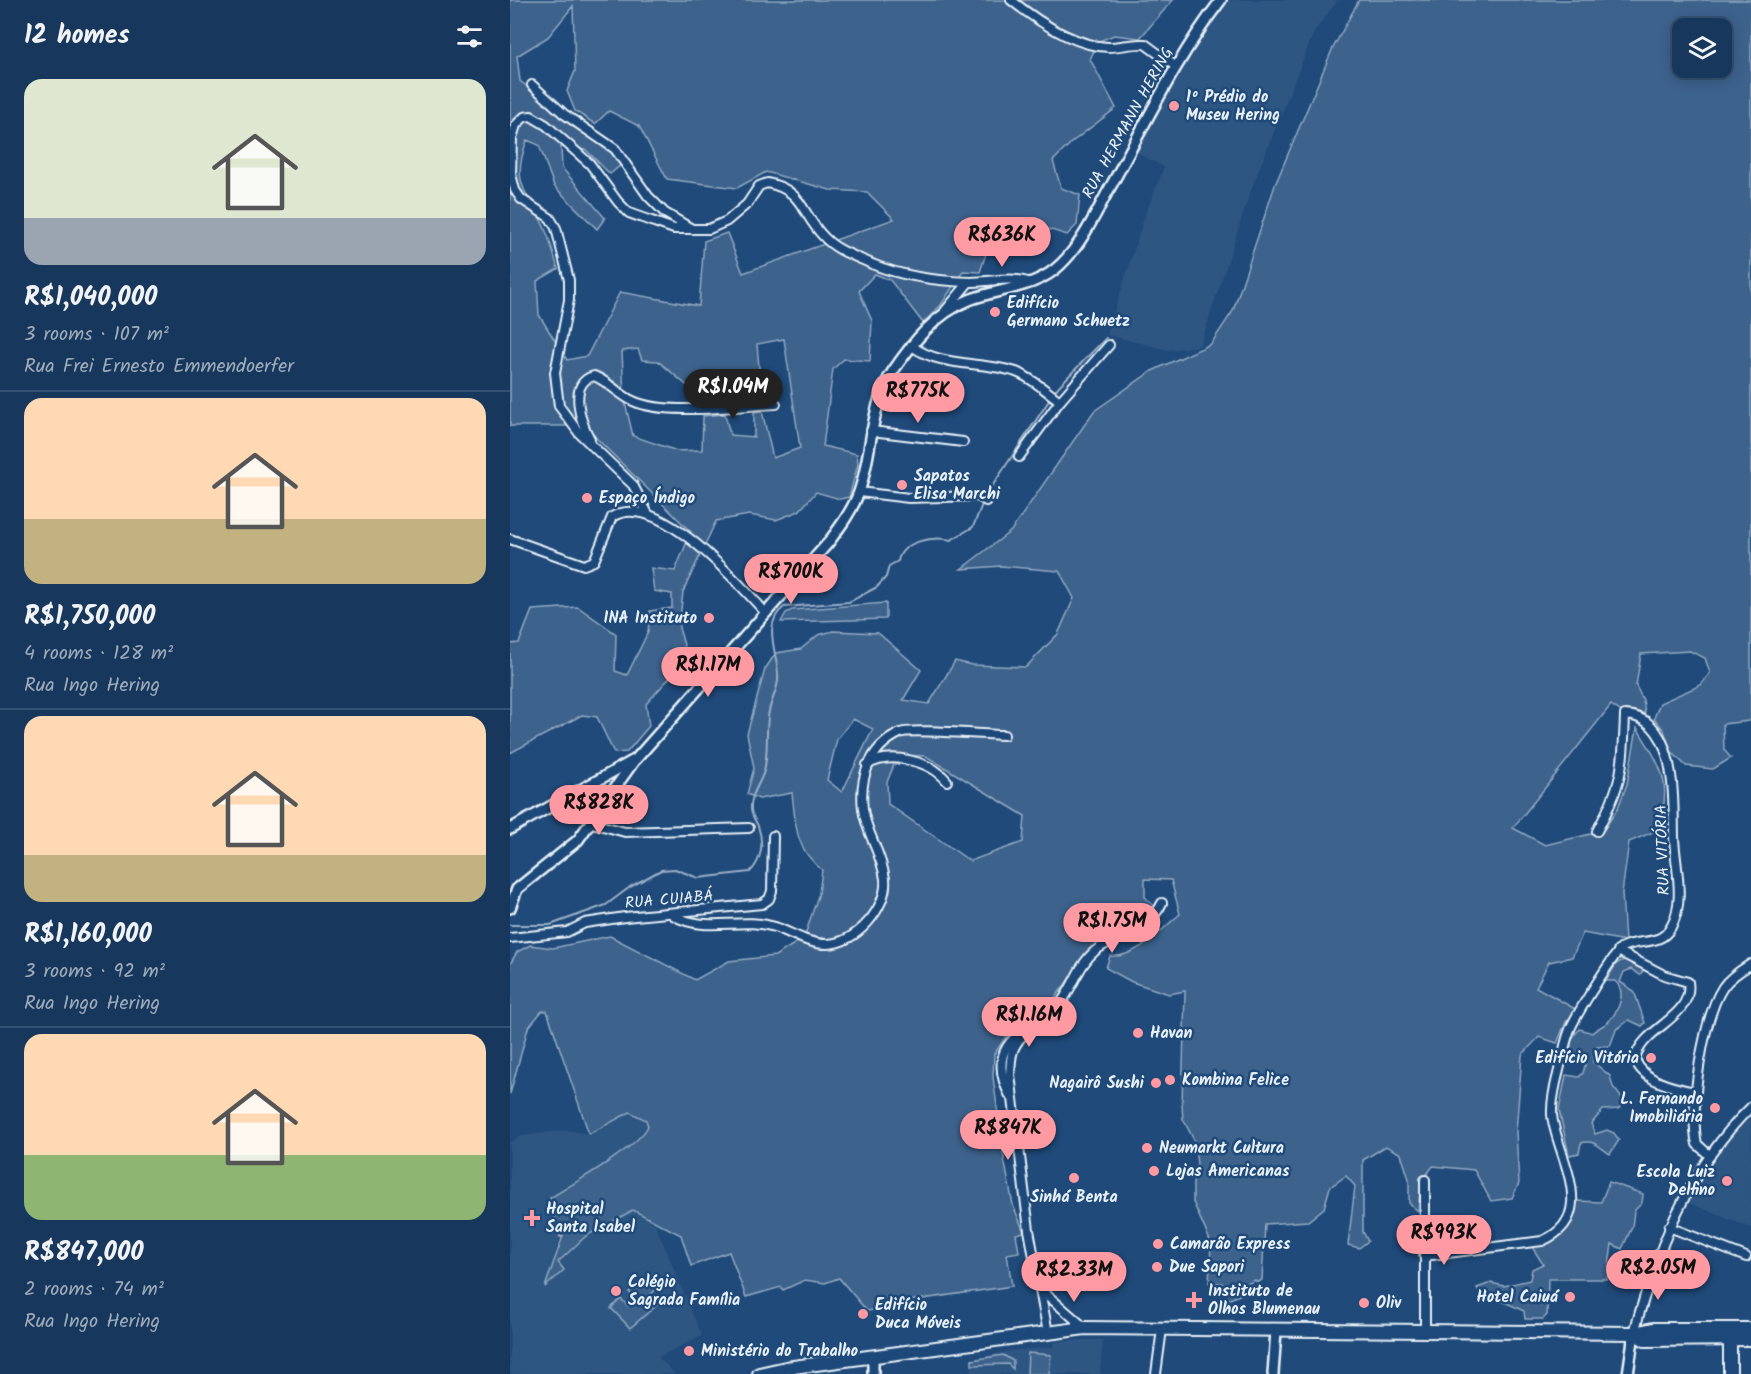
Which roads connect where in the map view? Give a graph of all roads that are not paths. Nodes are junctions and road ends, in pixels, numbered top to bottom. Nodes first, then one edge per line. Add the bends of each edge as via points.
1 (1011, 0) edge
2 (1221, 0) edge
3 (1175, 66) junction
4 (532, 85) dead end
5 (693, 230) junction
6 (969, 282) junction
7 (1031, 284) junction
8 (942, 314) junction
9 (1109, 345) dead end
10 (912, 346) junction
11 (1054, 397) junction
12 (776, 404) dead end
13 (871, 432) junction
14 (963, 442) dead end
15 (593, 446) junction
16 (1018, 457) dead end
17 (859, 492) junction
18 (986, 501) dead end
19 (648, 514) junction
20 (510, 539) edge
21 (766, 613) junction
22 (1004, 735) dead end
23 (636, 759) junction
24 (867, 765) junction
25 (601, 779) junction
26 (947, 781) dead end
27 (612, 794) junction
28 (592, 823) junction
29 (510, 828) edge
30 (749, 828) dead end
31 (1597, 831) dead end
32 (773, 836) dead end
33 (1162, 903) dead end
34 (510, 908) edge
35 (673, 915) junction
36 (510, 938) edge
37 (1618, 951) junction
38 (1751, 964) edge
39 (1695, 1092) junction
40 (1751, 1107) edge
41 (1710, 1156) junction
42 (1425, 1180) dead end
43 (1670, 1227) junction
44 (1424, 1256) junction
45 (1746, 1257) dead end
46 (1039, 1287) junction
47 (1085, 1328) junction
48 (1162, 1329) junction
49 (1751, 1329) edge
50 (1276, 1331) junction
51 (1425, 1332) junction
52 (1048, 1333) junction
53 (1614, 1333) junction
54 (1634, 1333) junction
55 (1751, 1339) edge
56 (1730, 1340) junction
57 (1629, 1354) junction
58 (873, 1357) junction
59 (759, 1374) edge
60 (873, 1374) edge
61 (1156, 1374) edge
62 (1273, 1374) edge
63 (1628, 1374) edge
64 (1730, 1374) edge

1 - 3 street via 1074,38 1108,47 1146,44
2 - 3 street, RUA HERMANN HERING
3 - 7 street, RUA HERMANN HERING via 1072,252 1052,272
4 - 5 street via 564,114 615,149 648,196 665,213
5 - 6 street via 709,229 727,221 747,204 759,186 779,185 795,194 823,236 837,248 899,275
5 - 15 street via 674,230 629,213 590,164 546,125 531,116 519,120 513,138 511,174 515,190 526,203 550,218 556,228 569,280 555,391 559,406
6 - 7 street via 1012,280
6 - 8 street
7 - 8 street, RUA HERMANN HERING via 969,300
8 - 10 street, RUA HERMANN HERING
9 - 11 street
10 - 11 street via 921,353 947,360 1015,372
10 - 13 street, RUA HERMANN HERING via 885,384
11 - 16 street
12 - 15 street via 652,406 634,402 594,376 584,381 578,407
13 - 14 street
13 - 17 street, RUA HERMANN HERING
15 - 19 street via 633,485
17 - 18 street via 909,498 978,496
17 - 21 street, RUA HERMANN HERING via 828,543
19 - 20 street via 630,511 612,517 590,564
19 - 21 street via 686,538
21 - 23 street, RUA HERMANN HERING
22 - 24 street via 902,732 881,744
23 - 25 street, RUA HERMANN HERING
23 - 27 street
24 - 26 street via 882,759 915,762 934,767
24 - 35 street via 863,809 882,861 885,890 874,914 851,937 828,944 767,924 686,923
25 - 27 street
25 - 29 street, RUA HERMANN HERING
27 - 28 street
28 - 30 street via 624,832
28 - 34 street via 573,845 517,889
31 - 37 street, RUA VITÓRIA via 1620,784 1625,715 1638,717 1655,732 1672,772 1679,900 1671,927 1662,938
32 - 35 street, RUA CUIABÁ via 769,899 762,904
33 - 46 street via 1157,914 1088,958 1056,1009 1031,1028 1011,1055 1010,1074
35 - 36 street, RUA CUIABÁ via 585,923 567,932
37 - 39 street via 1664,975 1688,982 1683,1003 1671,1019 1647,1037 1635,1059 1641,1069 1662,1084
37 - 44 street via 1571,1026 1553,1100 1553,1124 1572,1180 1566,1220 1558,1231 1542,1241
38 - 39 street via 1721,990 1710,1020
39 - 41 street via 1695,1138 1700,1149
40 - 41 street
41 - 43 street
42 - 44 street
43 - 45 street
43 - 54 street
44 - 51 street
46 - 47 street
46 - 52 street
47 - 48 main road
47 - 52 main road
48 - 50 main road
48 - 61 street
49 - 54 main road via 1653,1329
50 - 51 main road
50 - 62 street
51 - 53 main road
52 - 58 main road
53 - 54 main road
53 - 57 street
54 - 56 main road via 1645,1340
54 - 57 street
55 - 56 main road
56 - 64 main road
57 - 63 street
58 - 59 main road
58 - 60 street

